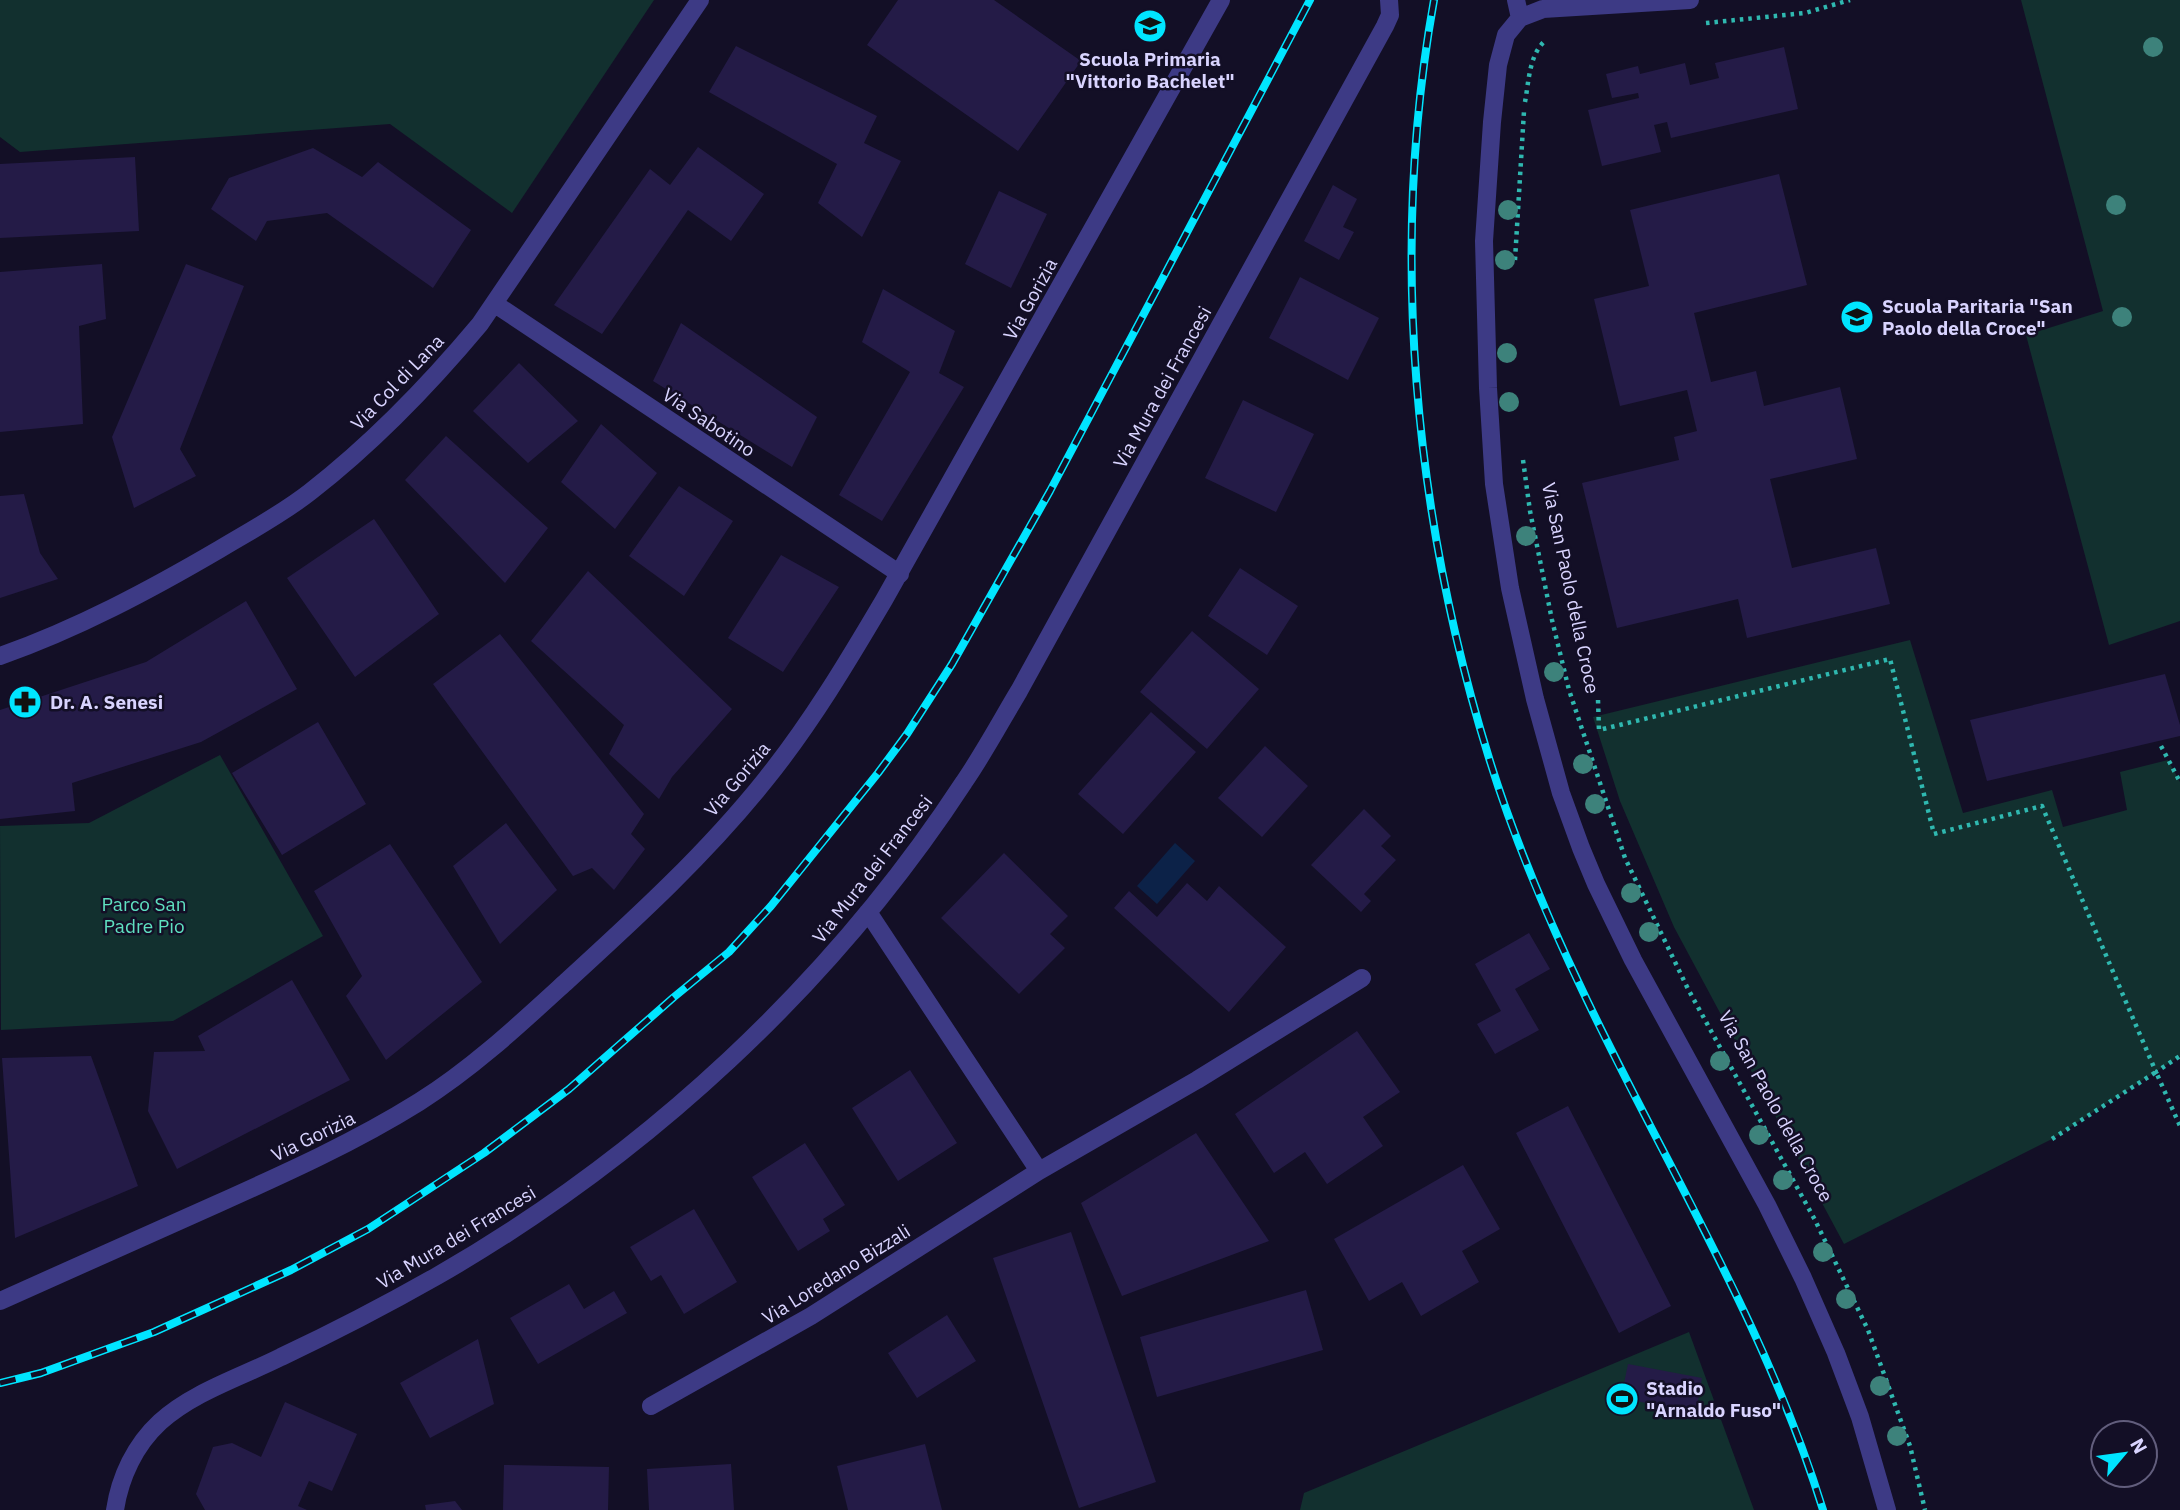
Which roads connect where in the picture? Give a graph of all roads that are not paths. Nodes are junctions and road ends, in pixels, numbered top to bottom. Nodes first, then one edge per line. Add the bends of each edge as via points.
1 (700, 0) edge
2 (1221, 0) edge
3 (1389, 0) edge
4 (1690, 0) edge
5 (1518, 9) edge
6 (495, 304) junction
7 (900, 574) junction
8 (0, 656) edge
9 (868, 912) junction
10 (1362, 978) dead end
11 (1039, 1171) junction
12 (0, 1301) edge
13 (651, 1406) dead end
14 (115, 1510) edge
15 (1887, 1510) edge

1 - 6 street, Via Col di Lana
2 - 7 street, Via Gorizia
3 - 9 street, Via Mura dei Francesi via 1385,26 1014,699 964,782
4 - 5 street
5 - 15 street via 1498,65 1486,188 1485,279 1494,484 1510,587 1535,699 1561,793 1596,884 1803,1278 1860,1417
6 - 7 street, Via Sabotino
6 - 8 street, Via Col di Lana via 402,409 289,507 135,596
7 - 12 street, Via Gorizia via 808,722 740,810 619,933 475,1061 421,1101 332,1151
9 - 11 street
9 - 14 street, Via Mura dei Francesi via 797,993 724,1063 646,1132 552,1202 404,1294 168,1415 138,1446
10 - 11 street, Via Loredano Bizzali
11 - 13 street, Via Loredano Bizzali via 811,1316

